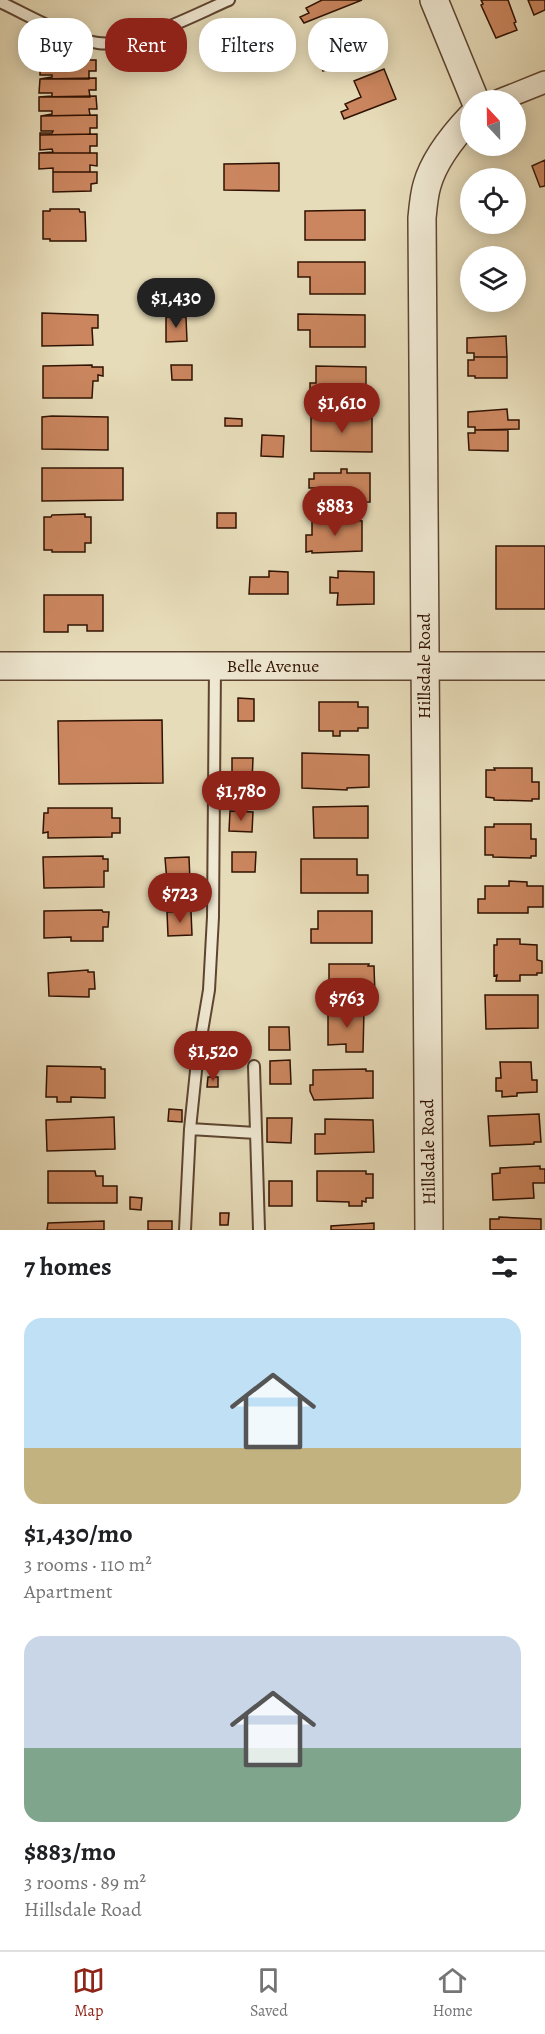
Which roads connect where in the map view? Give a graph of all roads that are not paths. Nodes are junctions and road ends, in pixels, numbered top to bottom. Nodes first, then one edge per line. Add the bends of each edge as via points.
1 (229, 0) edge
2 (434, 0) edge
3 (0, 2) edge
4 (545, 82) edge
5 (471, 90) edge
6 (525, 90) edge
7 (460, 130) edge
8 (424, 665) junction
9 (0, 666) edge
10 (214, 666) junction
11 (545, 666) edge
12 (254, 1066) dead end
13 (190, 1129) junction
14 (256, 1133) junction
15 (185, 1230) edge
16 (259, 1230) edge
17 (429, 1230) edge

1 - 3 lane via 117,43 83,40
2 - 5 street
4 - 6 street
7 - 8 street, Hillsdale Road via 427,183 422,218
8 - 10 street, Belle Avenue
8 - 11 street, Belle Avenue
8 - 17 street, Hillsdale Road
9 - 10 street, Belle Avenue
10 - 13 lane via 213,917
12 - 14 lane
13 - 14 lane
13 - 15 lane
14 - 16 lane

